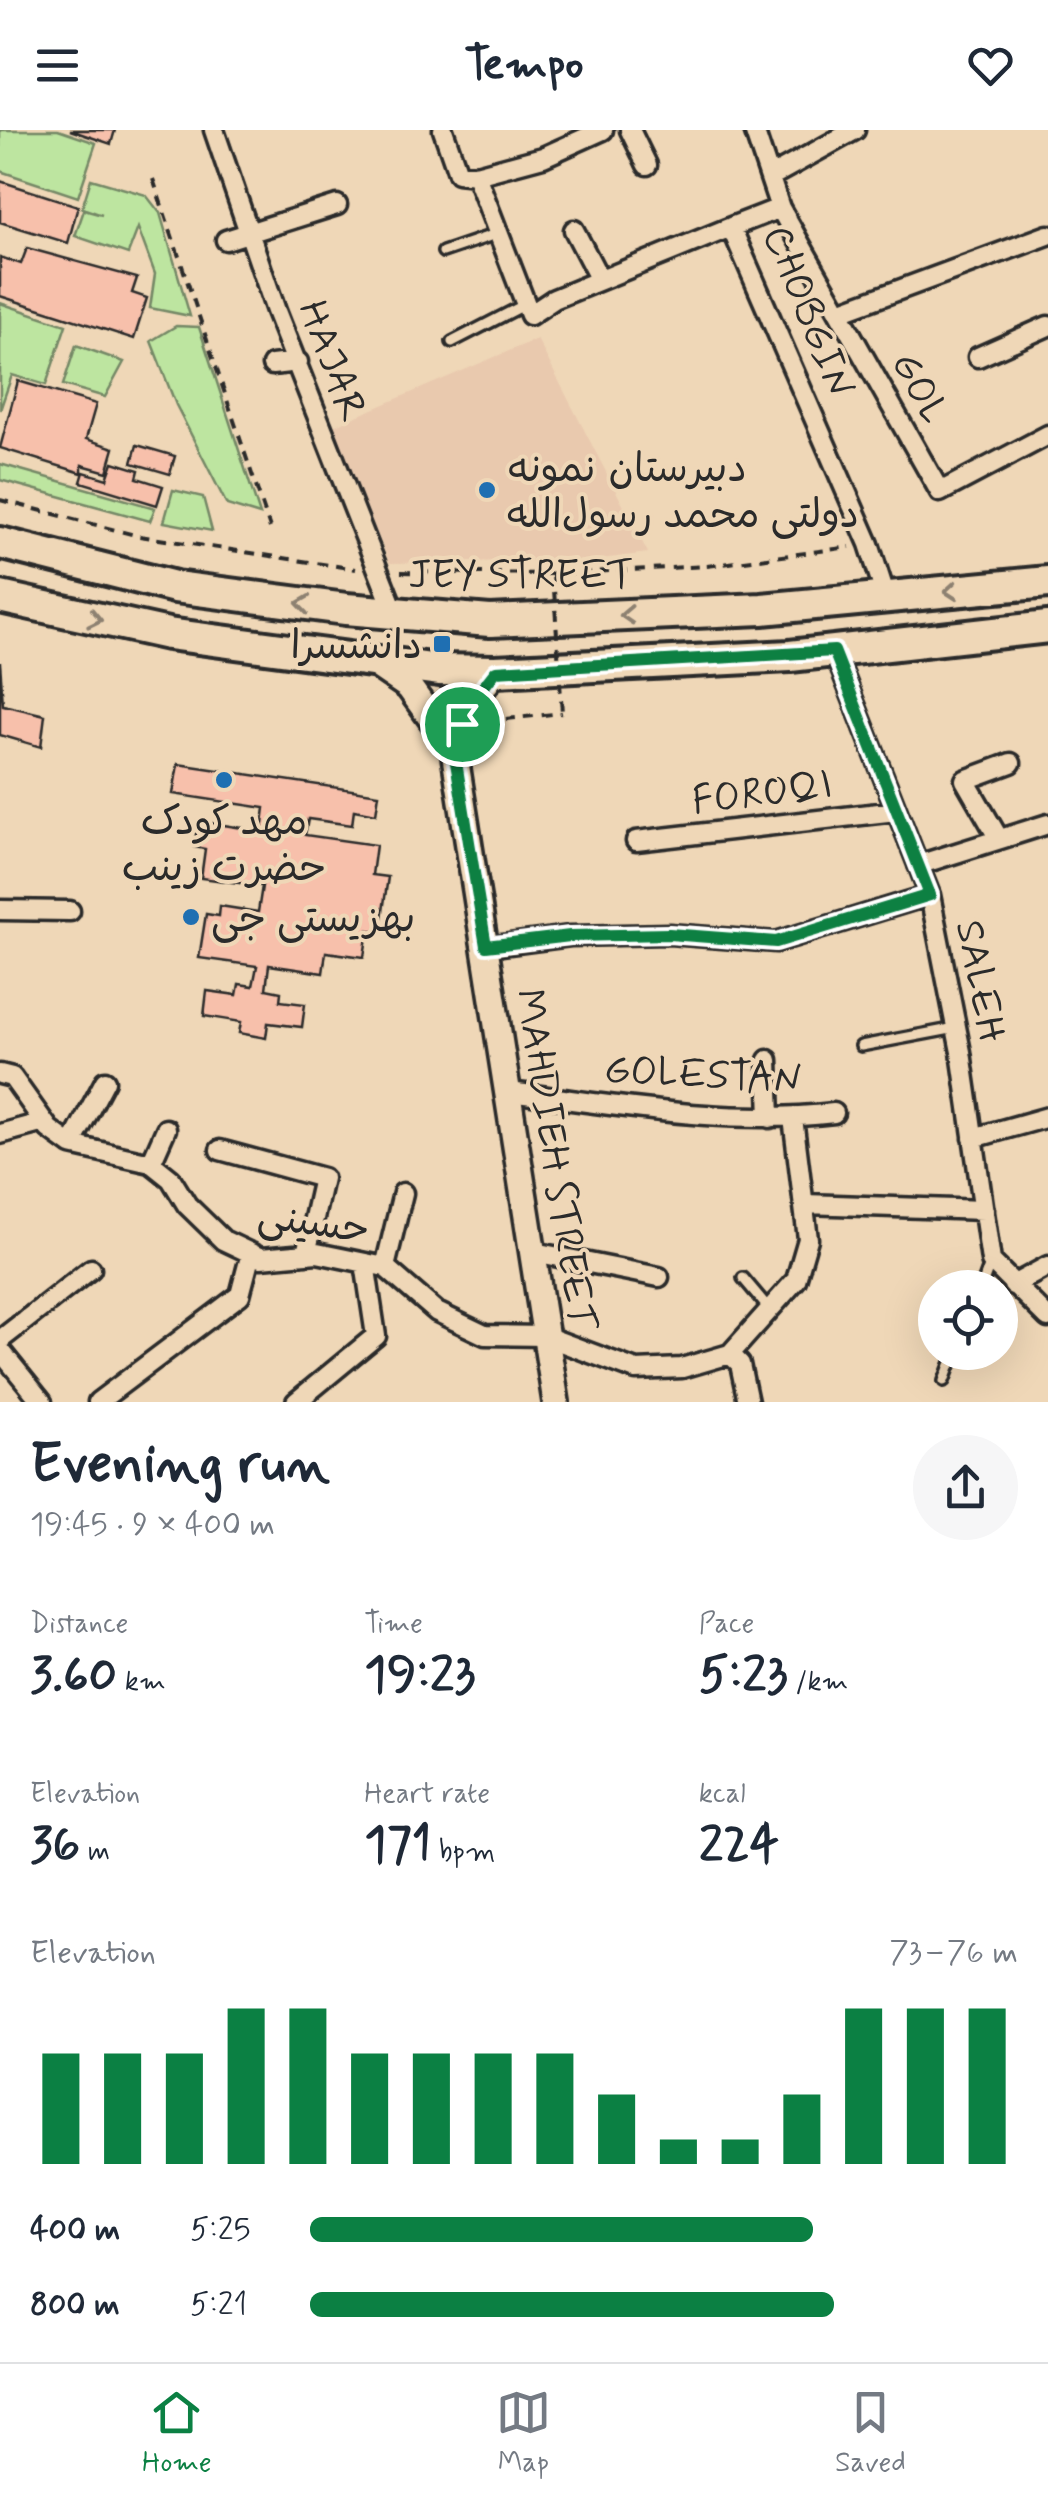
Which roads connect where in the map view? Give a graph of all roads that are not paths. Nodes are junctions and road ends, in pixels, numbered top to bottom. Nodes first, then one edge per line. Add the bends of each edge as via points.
1 (214, 130) edge
2 (442, 130) edge
3 (603, 130) edge
4 (630, 130) edge
5 (754, 130) edge
6 (855, 130) edge
7 (582, 135) edge
8 (647, 165) dead end
9 (476, 175) junction
10 (770, 178) junction
11 (337, 205) dead end
12 (780, 208) junction
13 (732, 227) junction
14 (574, 230) dead end
15 (252, 232) junction
16 (499, 233) junction
17 (1048, 235) edge
18 (226, 240) dead end
19 (443, 252) dead end
20 (600, 280) junction
21 (524, 305) junction
22 (842, 311) junction
23 (1048, 326) edge
24 (452, 342) dead end
25 (978, 357) dead end
26 (298, 362) junction
27 (272, 366) dead end
28 (1048, 435) edge
29 (0, 544) edge
30 (1048, 582) edge
31 (0, 597) edge
32 (886, 597) junction
33 (395, 614) junction
34 (1048, 627) edge
35 (834, 651) junction
36 (374, 663) junction
37 (496, 671) junction
38 (454, 750) junction
39 (1011, 763) dead end
40 (896, 811) junction
41 (1048, 824) edge
42 (999, 840) junction
43 (636, 841) dead end
44 (918, 865) junction
45 (930, 895) junction
46 (0, 910) edge
47 (70, 911) dead end
48 (486, 946) junction
49 (956, 1028) junction
50 (862, 1046) dead end
51 (768, 1060) dead end
52 (0, 1074) edge
53 (106, 1081) dead end
54 (509, 1092) junction
55 (834, 1113) dead end
56 (1048, 1117) edge
57 (770, 1118) junction
58 (793, 1118) junction
59 (44, 1122) junction
60 (166, 1129) dead end
61 (0, 1134) edge
62 (974, 1138) junction
63 (71, 1145) junction
64 (220, 1150) dead end
65 (150, 1163) junction
66 (403, 1193) dead end
67 (805, 1204) junction
68 (984, 1210) junction
69 (534, 1252) junction
70 (251, 1253) junction
71 (306, 1254) junction
72 (991, 1261) junction
73 (366, 1263) junction
74 (1048, 1266) edge
75 (385, 1267) junction
76 (91, 1269) dead end
77 (987, 1270) edge
78 (999, 1270) edge
79 (658, 1277) dead end
80 (743, 1278) dead end
81 (1018, 1282) edge
82 (1018, 1290) edge
83 (770, 1310) junction
84 (1048, 1318) edge
85 (545, 1336) junction
86 (0, 1340) edge
87 (0, 1350) edge
88 (730, 1354) junction
89 (949, 1370) edge
90 (944, 1381) dead end
91 (42, 1402) edge
92 (98, 1402) edge
93 (296, 1402) edge
94 (556, 1402) edge
95 (748, 1402) edge

1 - 15 street, HAJAR
2 - 9 street via 458,173
3 - 7 street
4 - 8 street
5 - 10 street, CHOBGIN
6 - 10 street
7 - 9 street via 543,157
9 - 16 street
10 - 12 street, CHOBGIN
11 - 15 street
12 - 13 street, CHOBGIN
12 - 22 street, GOL
13 - 20 street
13 - 32 street, CHOBGIN
14 - 20 street
15 - 18 street
15 - 26 street, HAJAR
16 - 19 lane
16 - 21 street
17 - 22 street
20 - 21 street via 530,315
21 - 24 lane
22 - 28 street, GOL via 940,492
23 - 25 street
26 - 27 street
26 - 33 street, HAJAR
33 -> 29 main road, JEY STREET via 175,586
30 -> 32 main road, JEY STREET
31 -> 36 main road via 168,634
32 -> 33 main road, JEY STREET via 490,621
34 - 35 main road
35 - 37 main road
35 - 40 street, SALEH
36 - 37 main road
36 - 38 street via 409,687
37 - 38 street via 467,708
38 - 48 street, MAHDIEH STREET
39 - 42 street via 965,780
40 - 43 street, FOROQI
40 - 44 street, SALEH
41 - 42 street
42 - 44 street
44 - 45 street, SALEH
45 - 48 street via 776,942 649,934
45 - 49 street, SALEH
46 - 47 street
48 - 54 street, MAHDIEH STREET
49 - 50 lane
49 - 62 street, SALEH
51 - 57 street
52 - 59 street via 12,1078
53 - 63 street
54 - 57 street, GOLESTAN via 699,1116
54 - 69 street, MAHDIEH STREET
55 - 58 street, GOLESTAN
56 - 62 street
57 - 58 street, GOLESTAN
58 - 67 street
59 - 61 street
59 - 63 street
60 - 65 street
62 - 68 street, SALEH
63 - 65 street
64 - 71 street via 322,1178
65 - 70 street, حسینی via 223,1240
66 - 75 street
67 - 68 street
67 - 83 street via 808,1238 796,1280
68 - 72 street, SALEH
69 - 79 street
69 - 85 street, MAHDIEH STREET
70 - 71 street, حسینی
70 - 92 street via 240,1294
71 - 73 street, حسینی
72 - 77 lane
72 - 78 street
73 - 75 street, حسینی
73 - 93 street via 376,1336
74 - 81 street
75 - 85 street, حسینی via 437,1312 485,1335
76 - 86 street
80 - 83 lane
82 - 84 street
83 - 88 street
85 - 88 street, حسینی via 636,1370 682,1368
85 - 94 street, MAHDIEH STREET
87 - 91 street
88 - 95 street via 740,1364
89 - 90 lane

